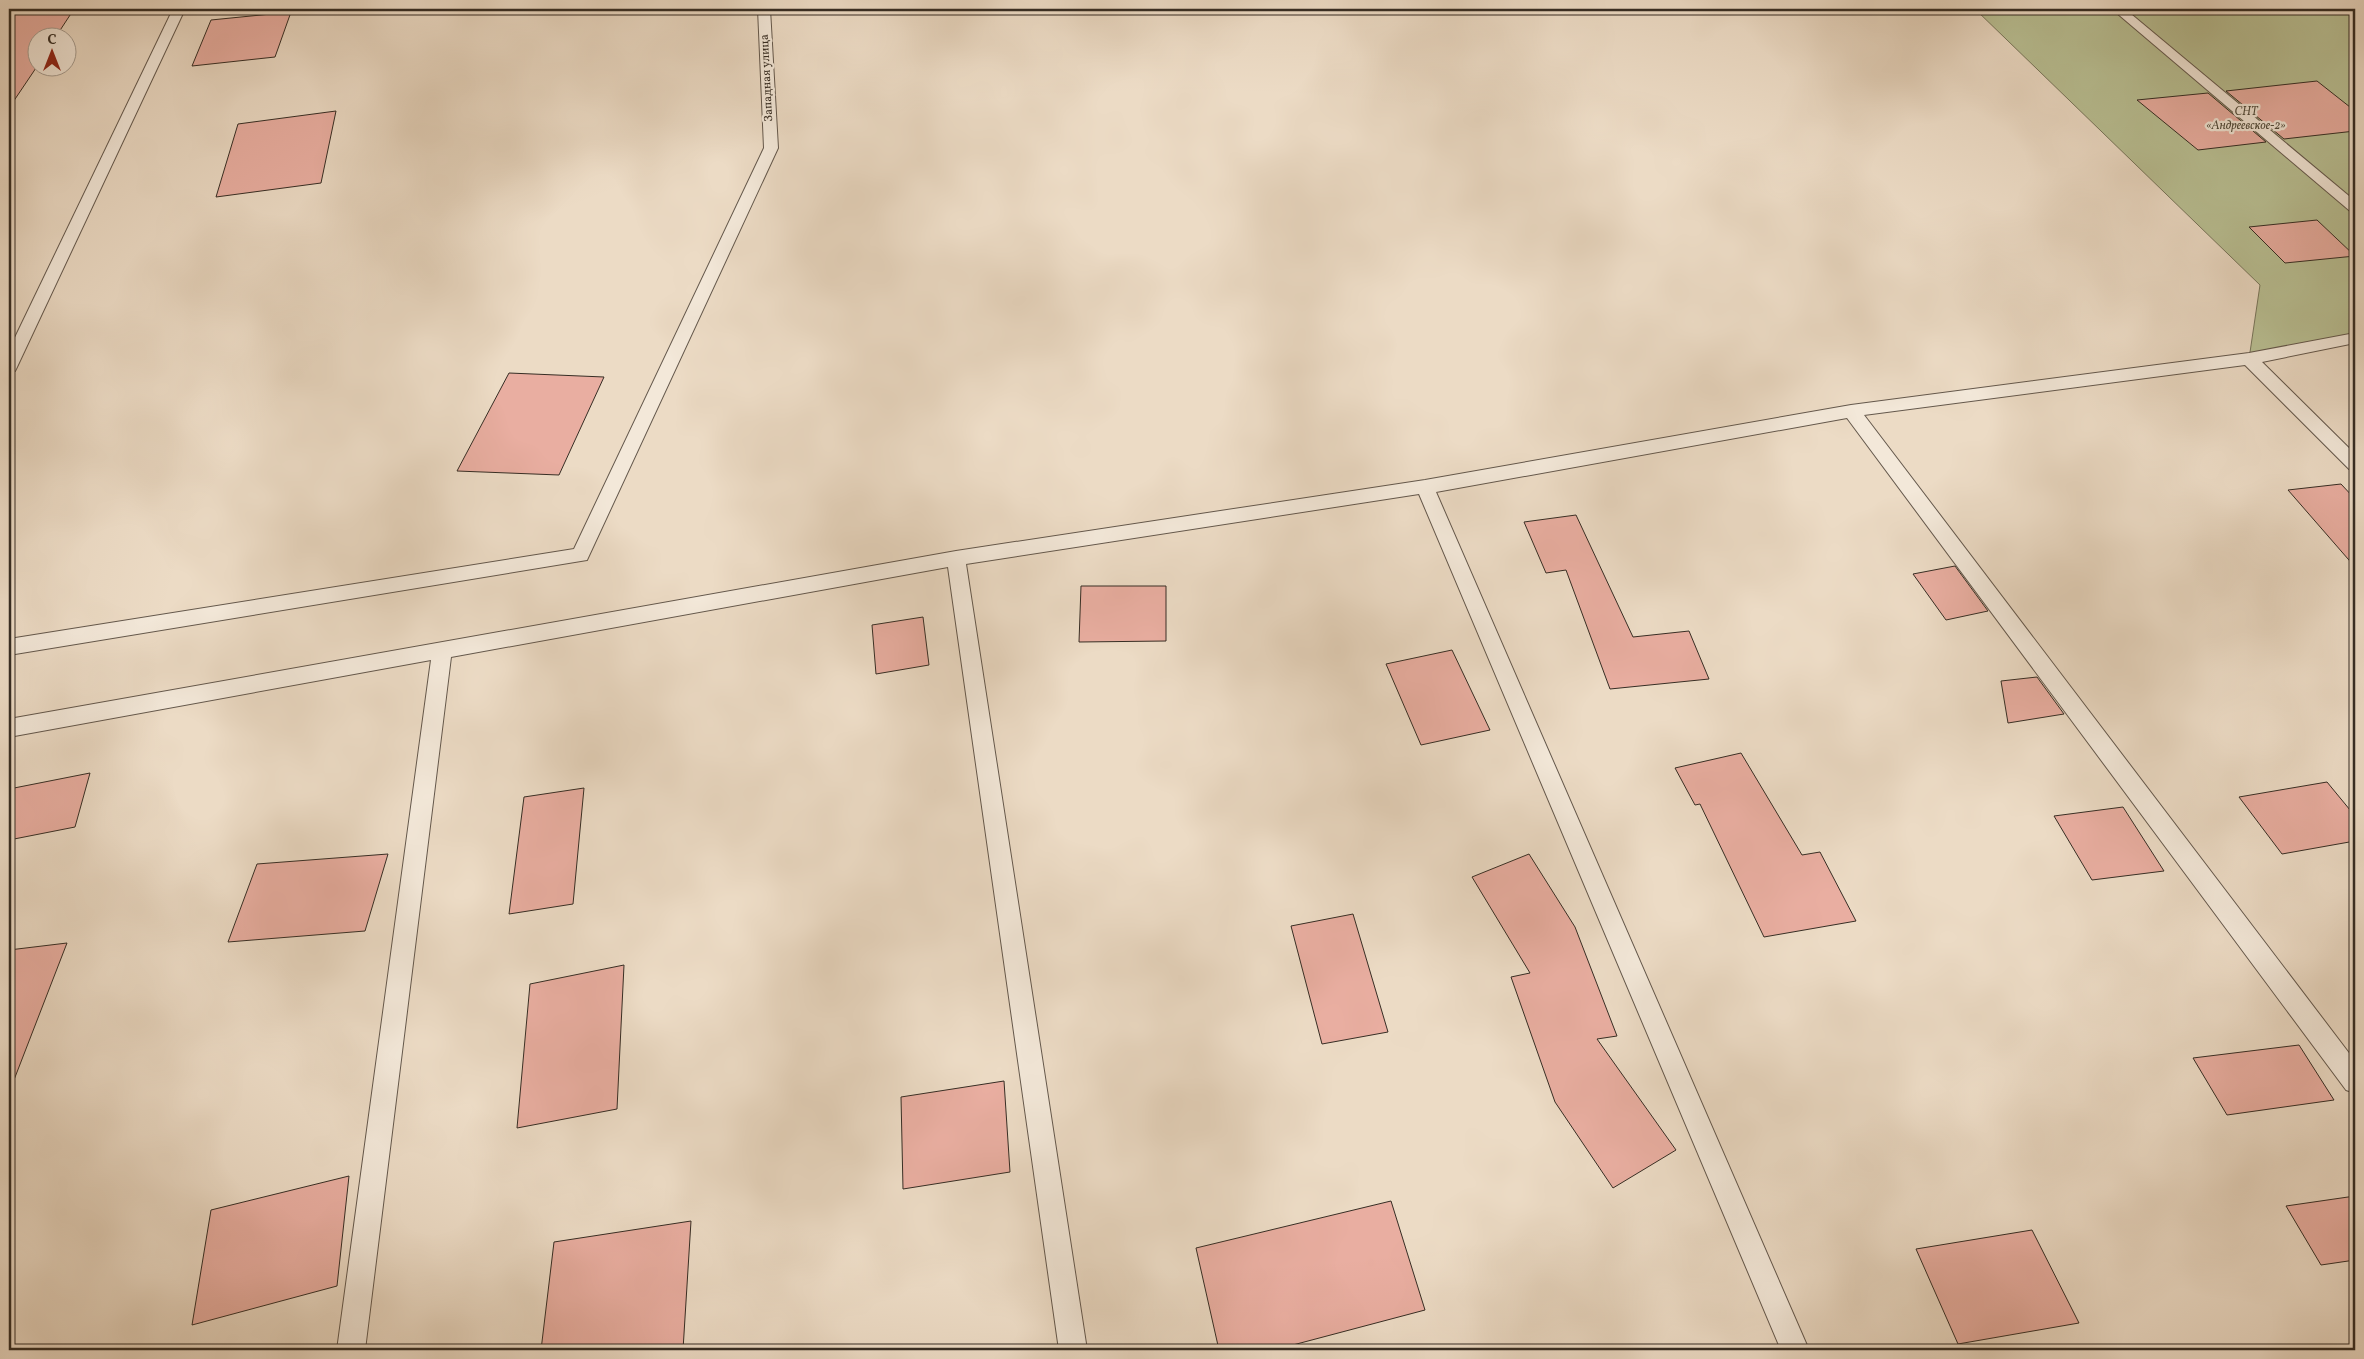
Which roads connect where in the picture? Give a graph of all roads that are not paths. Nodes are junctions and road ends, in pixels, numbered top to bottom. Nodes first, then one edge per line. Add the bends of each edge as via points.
1 (179, 9) edge
2 (764, 9) edge
3 (2118, 9) edge
4 (2355, 208) edge
5 (2355, 338) edge
6 (2249, 359) junction
7 (9, 367) edge
8 (1850, 412) junction
9 (2355, 464) edge
10 (1425, 487) junction
11 (956, 558) junction
12 (9, 647) edge
13 (442, 651) junction
14 (9, 728) edge
15 (2355, 1081) edge
16 (351, 1350) edge
17 (1073, 1350) edge
18 (1795, 1350) edge

1 - 7 lane
2 - 12 lane, Западная улица via 770,148 580,555
3 - 4 lane
5 - 6 lane
6 - 8 lane
6 - 9 lane
8 - 10 lane
8 - 15 lane
10 - 11 lane
10 - 18 lane
11 - 13 lane
11 - 17 lane
13 - 14 lane
13 - 16 lane

